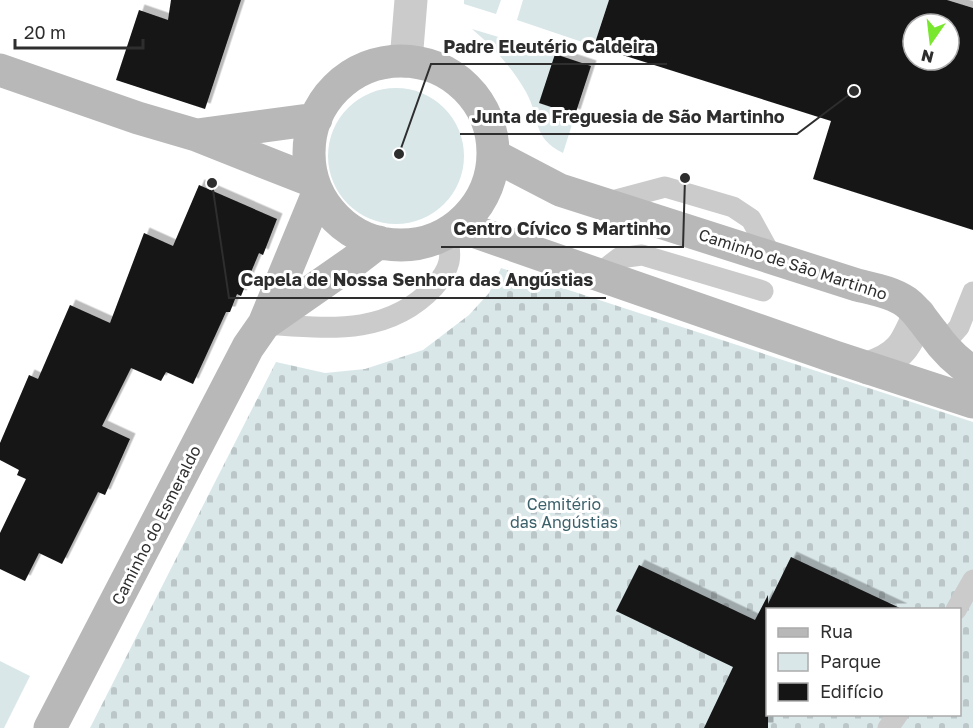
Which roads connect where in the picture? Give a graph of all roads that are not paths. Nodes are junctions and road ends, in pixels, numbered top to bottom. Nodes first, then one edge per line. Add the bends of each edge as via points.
1 (411, 0) edge
2 (406, 61) junction
3 (0, 70) edge
4 (315, 119) junction
5 (196, 135) junction
6 (495, 156) junction
7 (313, 189) junction
8 (449, 231) junction
9 (379, 242) junction
10 (597, 275) junction
11 (763, 291) dead end
12 (973, 292) edge
13 (919, 314) junction
14 (264, 324) junction
15 (943, 345) junction
16 (868, 368) junction
17 (973, 372) edge
18 (973, 402) edge
19 (973, 580) edge
20 (957, 608) edge
21 (50, 728) edge

1 - 2 street
2 - 4 main road via 377,64 351,76 330,95
2 - 6 main road via 432,66 473,96 486,119
3 - 5 main road
4 - 5 main road
4 - 7 main road via 308,159
5 - 7 main road
6 - 8 main road via 479,201 469,216
6 - 13 main road, Caminho de São Martinho via 561,189 886,292
7 - 9 main road via 334,219
7 - 14 main road, Caminho do Esmeraldo
8 - 9 main road via 409,244
8 - 10 main road via 473,231
8 - 14 lane via 451,252 443,276 428,293 391,318 359,327
9 - 14 main road, Caminho do Esmeraldo
10 - 11 lane via 619,258 642,255
10 - 16 main road
12 - 15 lane via 962,321
13 - 15 main road, Caminho de São Martinho
13 - 16 street via 903,348 889,361
14 - 21 main road, Caminho do Esmeraldo via 248,347
15 - 17 main road, Caminho de São Martinho
16 - 18 main road
19 - 20 lane

